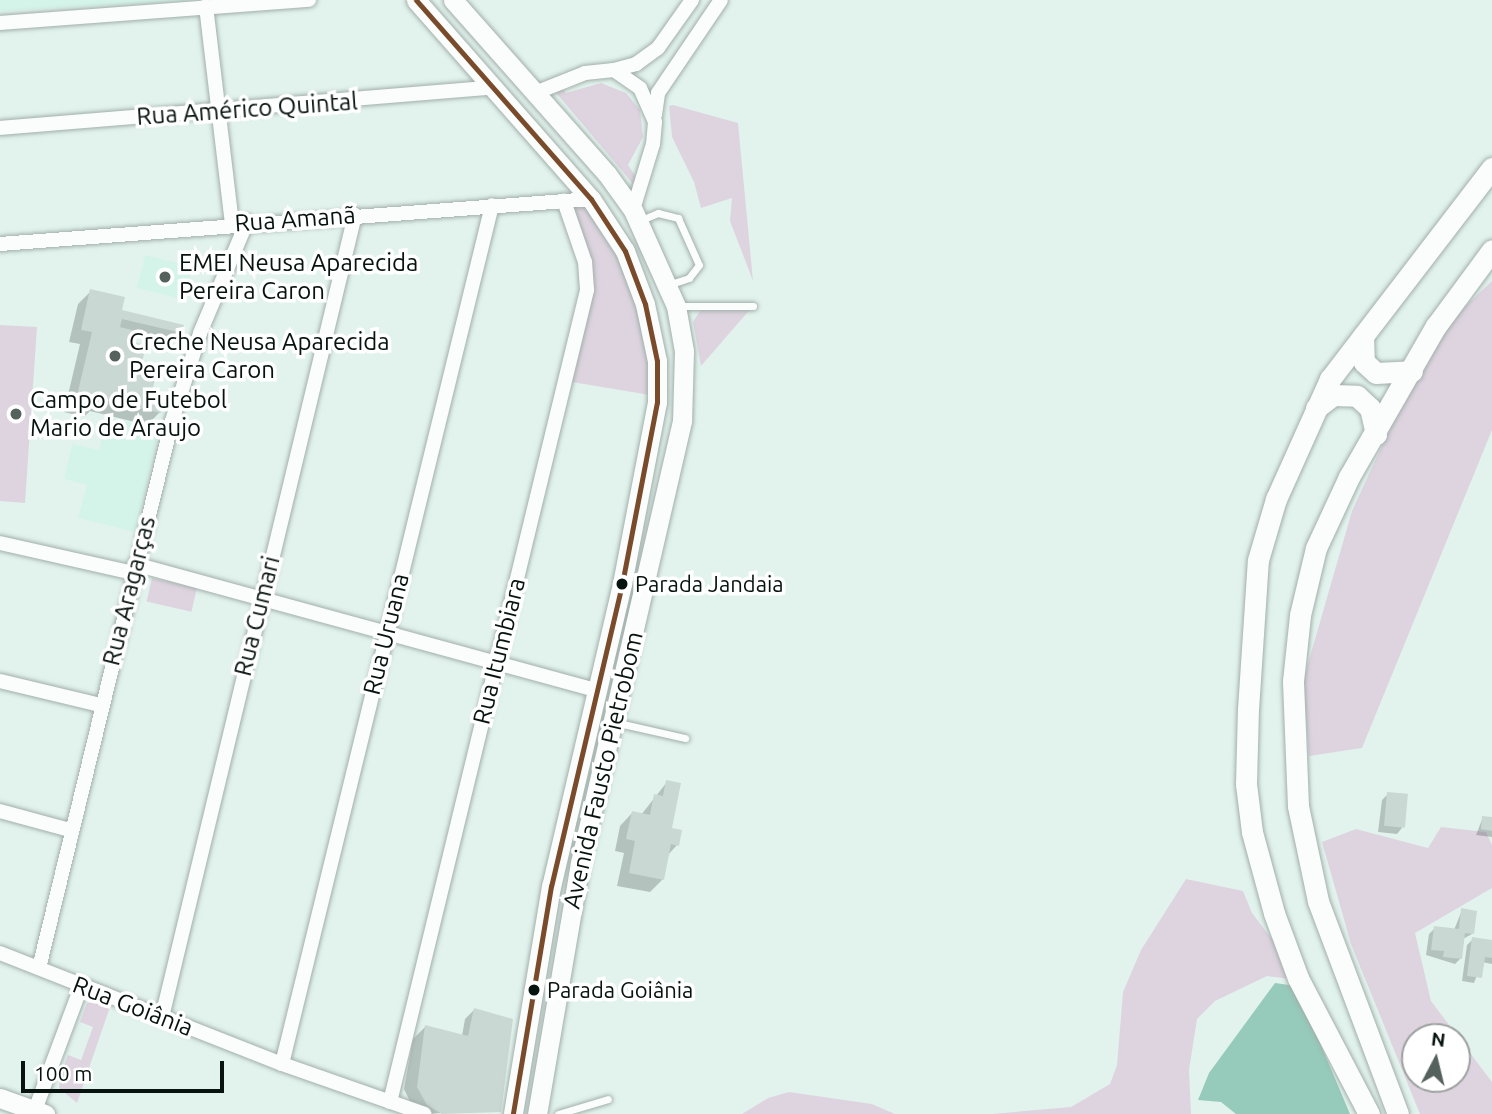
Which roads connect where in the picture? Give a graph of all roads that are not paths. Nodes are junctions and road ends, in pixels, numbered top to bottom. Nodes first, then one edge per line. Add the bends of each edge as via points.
1 (309, 0) edge
2 (416, 0) edge
3 (453, 0) edge
4 (692, 0) edge
5 (721, 0) edge
6 (206, 6) junction
7 (0, 23) edge
8 (614, 70) junction
9 (494, 87) junction
10 (535, 93) junction
11 (218, 110) junction
12 (655, 122) junction
13 (0, 128) edge
14 (1492, 168) edge
15 (591, 200) junction
16 (564, 201) junction
17 (492, 205) junction
18 (355, 215) junction
19 (636, 216) junction
20 (247, 222) junction
21 (232, 223) junction
22 (0, 244) edge
23 (1492, 250) edge
24 (668, 285) junction
25 (676, 306) junction
26 (753, 306) dead end
27 (1363, 336) junction
28 (1412, 371) junction
29 (1316, 408) junction
30 (1376, 434) junction
31 (0, 543) edge
32 (134, 568) junction
33 (261, 598) junction
34 (386, 632) junction
35 (496, 662) junction
36 (0, 681) edge
37 (596, 690) junction
38 (100, 705) junction
39 (614, 722) junction
40 (685, 738) dead end
41 (0, 811) edge
42 (70, 830) junction
43 (0, 953) edge
44 (39, 968) junction
45 (81, 987) junction
46 (162, 1017) junction
47 (282, 1064) junction
48 (0, 1098) edge
49 (608, 1099) dead end
50 (390, 1102) junction
51 (40, 1112) edge
52 (425, 1114) edge
53 (513, 1114) edge
54 (537, 1114) edge
55 (558, 1114) edge
56 (1369, 1114) edge
57 (1398, 1114) edge

1 - 6 street
2 - 9 main road, Avenida Fausto Pietrobom
3 - 10 main road, Avenida Fausto Pietrobom
4 - 8 street via 658,48 636,64
5 - 12 street via 658,93
6 - 7 street
6 - 11 street
8 - 10 street via 585,73
8 - 12 street via 640,88
9 - 11 street, Rua Américo Quintal
9 - 15 main road, Avenida Fausto Pietrobom
10 - 19 main road, Avenida Fausto Pietrobom via 607,174
11 - 13 street, Rua Américo Quintal
11 - 21 street
12 - 19 street
14 - 27 main road
15 - 16 street, Rua Amanã
15 - 37 main road, Avenida Fausto Pietrobom via 625,251 645,304 657,361 657,402
16 - 17 street, Rua Amanã
16 - 35 street, Rua Itumbiara via 585,262 587,290
17 - 18 street, Rua Amanã
17 - 34 street, Rua Uruana
18 - 20 street, Rua Amanã
18 - 33 street, Rua Cumari
19 - 24 main road, Avenida Fausto Pietrobom
19 - 24 lane via 658,213 678,218 699,265 689,278
20 - 21 street, Rua Amanã
20 - 32 street, Rua Aragarças via 200,333
21 - 22 street, Rua Amanã
23 - 28 main road via 1436,326
24 - 25 main road, Avenida Fausto Pietrobom
25 - 26 lane
25 - 39 main road, Avenida Fausto Pietrobom via 684,360 682,421
27 - 28 main road via 1364,362 1376,373
27 - 29 main road
28 - 30 main road
29 - 30 main road via 1333,395 1357,396 1370,408
29 - 56 main road via 1276,499 1258,560 1246,784 1252,832 1298,978
30 - 57 main road via 1349,477 1316,548 1300,615 1293,681 1298,806 1318,901
31 - 32 street
32 - 33 street
32 - 38 street, Rua Aragarças
33 - 34 street
33 - 46 street, Rua Cumari
34 - 35 street
34 - 47 street, Rua Uruana
35 - 37 street
35 - 50 street, Rua Itumbiara
36 - 38 street
37 - 53 main road, Avenida Fausto Pietrobom via 551,886
38 - 42 street, Rua Aragarças
39 - 40 lane
39 - 54 main road, Avenida Fausto Pietrobom via 580,863
41 - 42 street
42 - 44 street, Rua Aragarças
43 - 44 street, Rua Goiânia
44 - 45 street, Rua Goiânia
45 - 46 street, Rua Goiânia
45 - 51 street
46 - 47 street, Rua Goiânia
47 - 50 street, Rua Goiânia
48 - 51 main road
49 - 55 lane
50 - 52 street, Rua Goiânia

